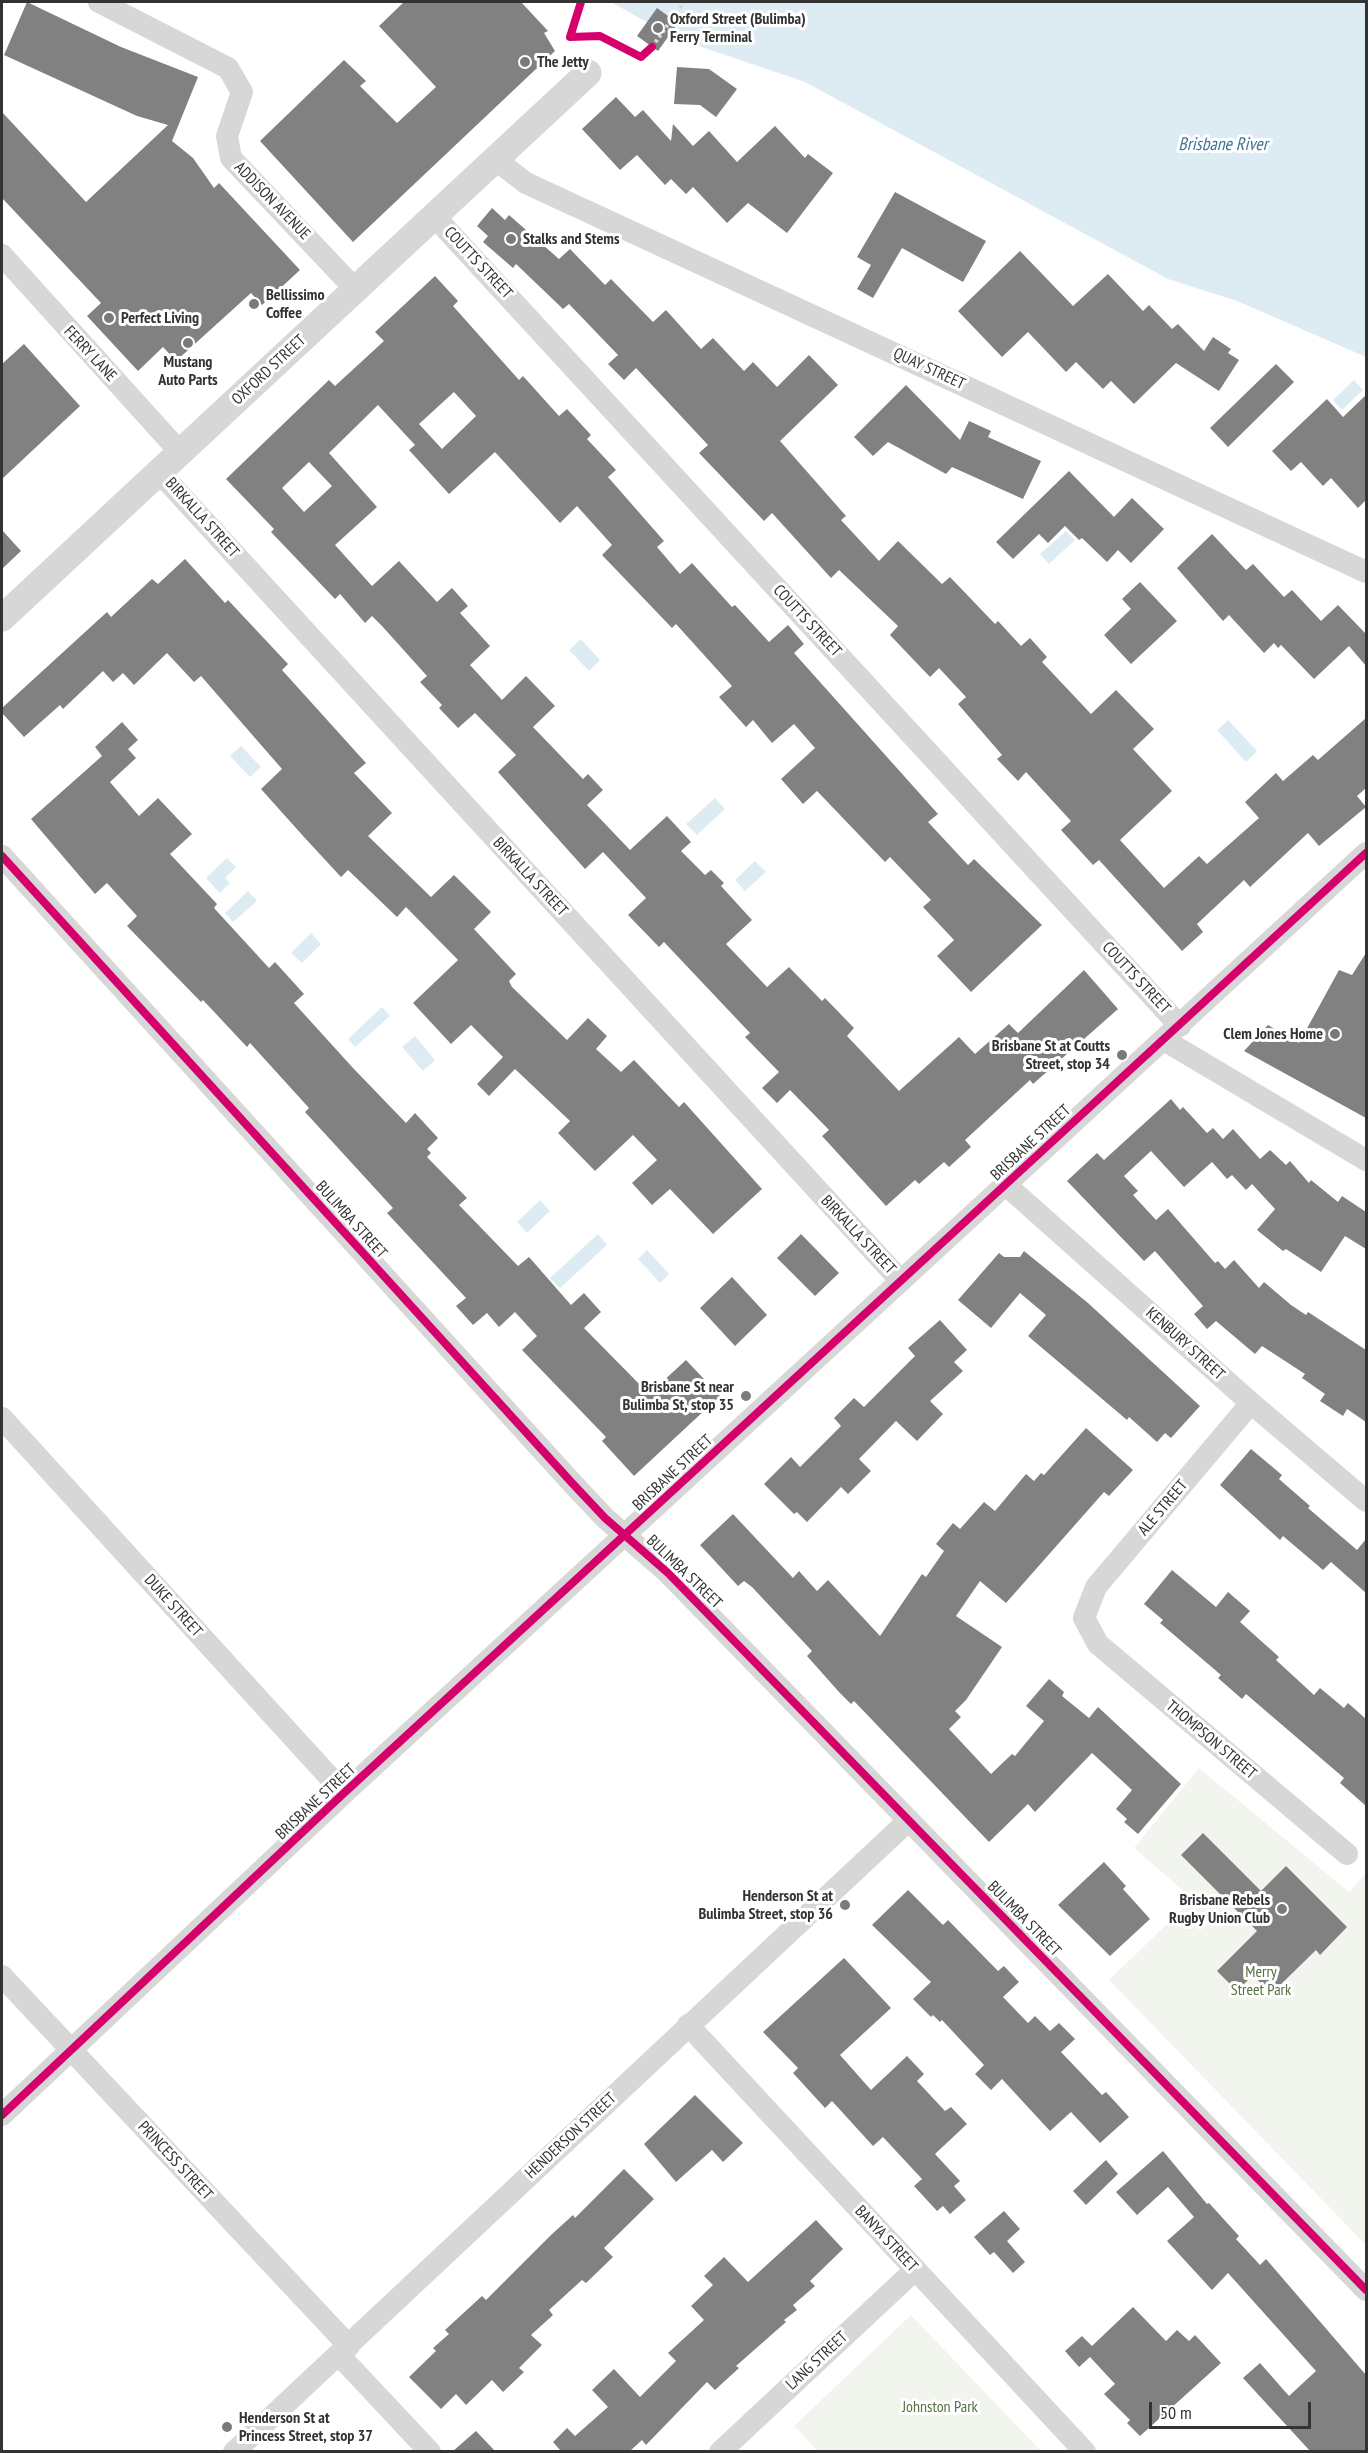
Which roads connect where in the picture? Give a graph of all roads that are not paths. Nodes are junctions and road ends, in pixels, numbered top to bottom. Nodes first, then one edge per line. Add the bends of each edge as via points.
1 (99, 2) edge
2 (588, 73) dead end
3 (496, 160) junction
4 (434, 216) junction
5 (2, 255) edge
6 (356, 290) junction
7 (180, 452) junction
8 (159, 472) junction
9 (1366, 572) edge
10 (2, 618) edge
11 (1366, 853) edge
12 (2, 856) edge
13 (1172, 1033) junction
14 (1366, 1160) edge
15 (1006, 1185) junction
16 (901, 1281) junction
17 (1251, 1403) junction
18 (2, 1418) edge
19 (1366, 1501) edge
20 (627, 1535) junction
21 (1084, 1618) joint
22 (344, 1793) junction
23 (909, 1820) junction
24 (1347, 1854) dead end
25 (2, 1976) edge
26 (688, 2025) junction
27 (70, 2052) junction
28 (2, 2115) edge
29 (915, 2270) junction
30 (1366, 2290) edge
31 (344, 2350) junction
32 (234, 2451) edge
33 (430, 2451) edge
34 (720, 2451) edge
35 (1085, 2451) edge

1 - 6 street, ADDISON AVENUE via 228,68 242,92 227,136 231,158
2 - 3 street, OXFORD STREET
3 - 4 street, OXFORD STREET
3 - 9 street, QUAY STREET via 526,183
4 - 6 street, OXFORD STREET
4 - 13 street, COUTTS STREET
5 - 7 street, FERRY LANE
6 - 7 street, OXFORD STREET
7 - 8 street, OXFORD STREET
8 - 10 street, OXFORD STREET
8 - 16 street, BIRKALLA STREET
11 - 13 street, BRISBANE STREET
12 - 20 street, BULIMBA STREET via 573,1484
13 - 14 street, COUTTS STREET
13 - 15 street, BRISBANE STREET
15 - 16 street, BRISBANE STREET
15 - 17 street, KENBURY STREET
16 - 20 street, BRISBANE STREET
17 - 19 street, KENBURY STREET
17 - 21 street, ALE STREET via 1096,1587
18 - 22 street, DUKE STREET
20 - 22 street, BRISBANE STREET
20 - 23 street, BULIMBA STREET
21 - 24 street, THOMPSON STREET via 1098,1644
22 - 27 street, BRISBANE STREET
23 - 26 street, HENDERSON STREET
23 - 30 street, BULIMBA STREET
25 - 27 street, PRINCESS STREET
26 - 29 street, BANYA STREET
26 - 31 street, HENDERSON STREET
27 - 28 street, BRISBANE STREET
27 - 31 street, PRINCESS STREET
29 - 34 street, LANG STREET
29 - 35 street, BANYA STREET
31 - 32 street, HENDERSON STREET
31 - 33 street, PRINCESS STREET

